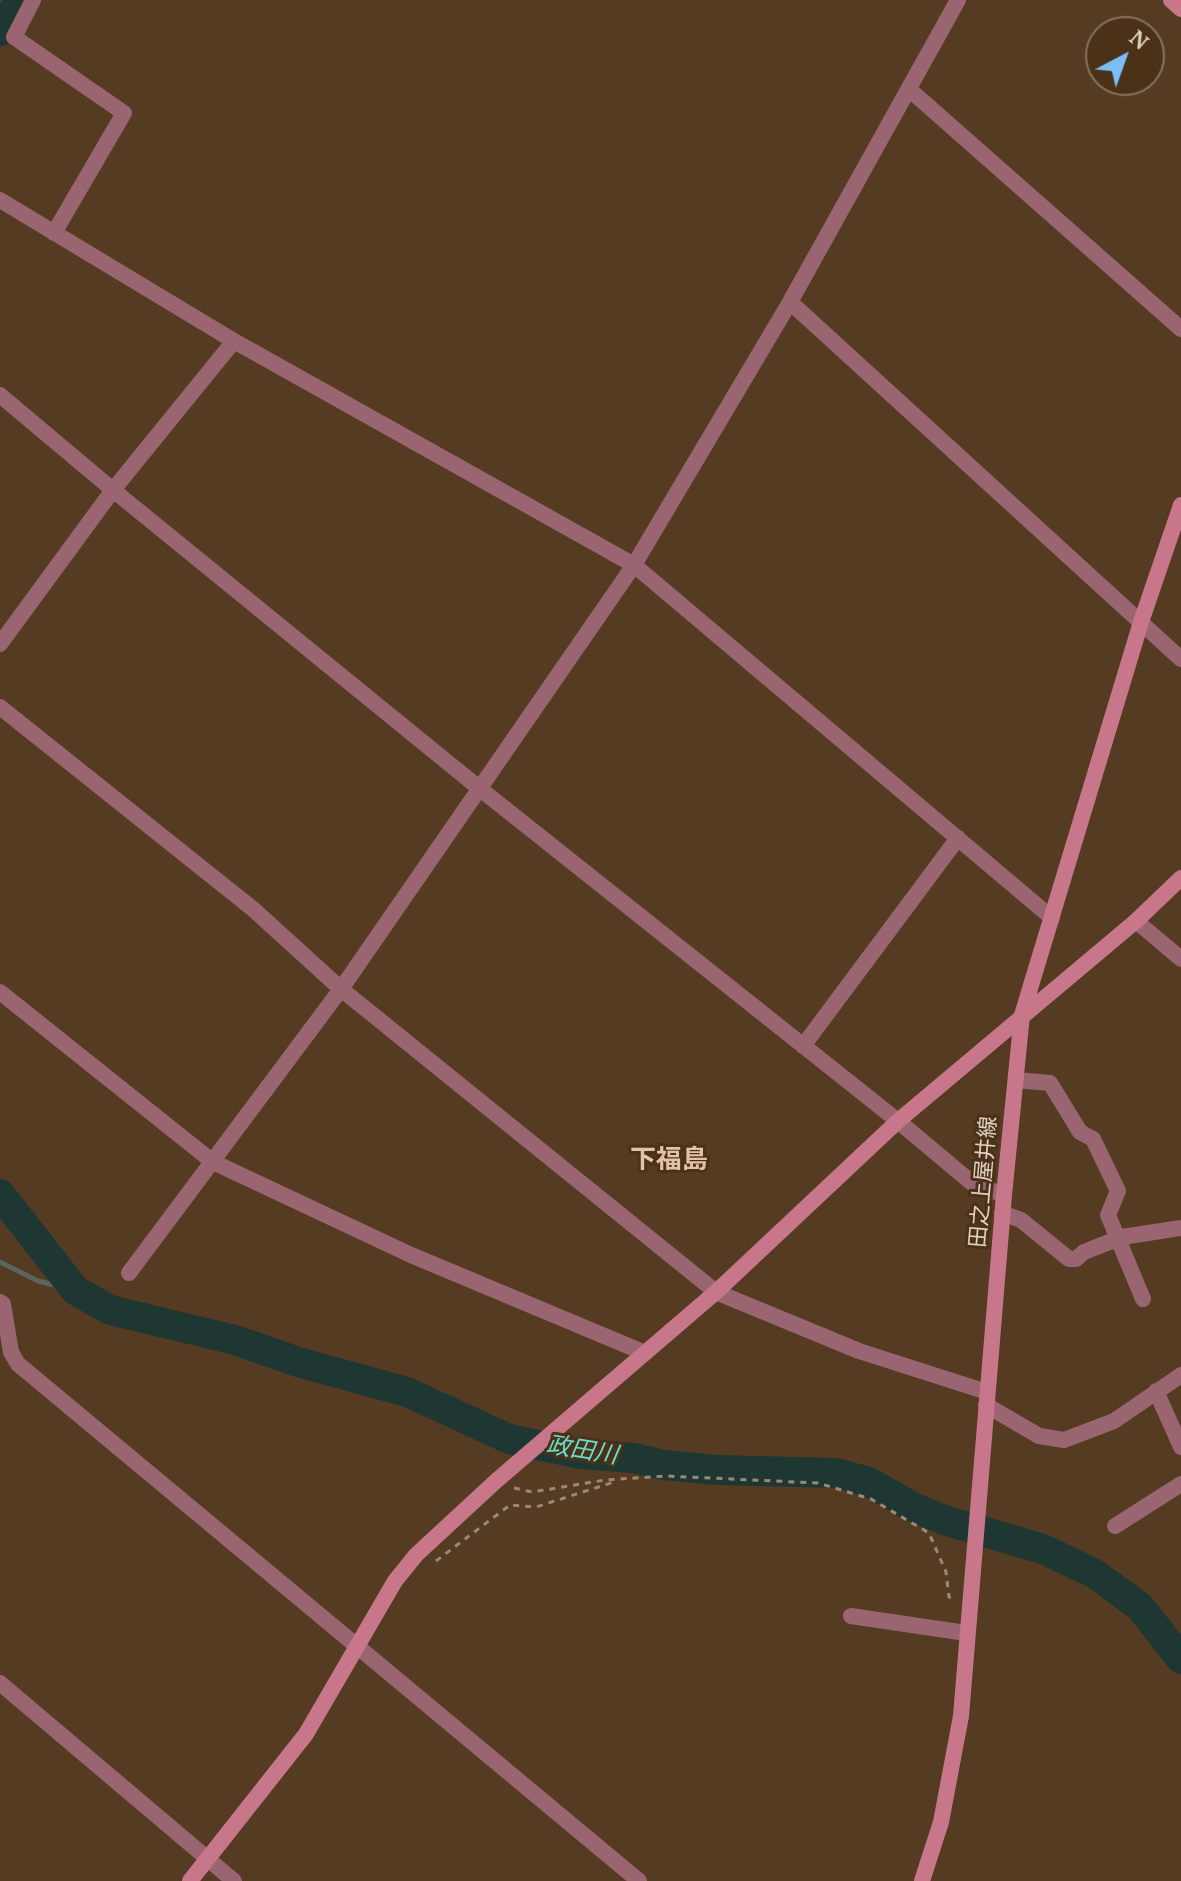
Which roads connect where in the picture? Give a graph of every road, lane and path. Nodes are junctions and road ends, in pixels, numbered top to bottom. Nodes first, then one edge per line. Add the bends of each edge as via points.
1 (33, 0) edge
2 (958, 0) edge
3 (1171, 0) edge
4 (1181, 9) edge
5 (910, 90) junction
6 (0, 200) edge
7 (54, 233) junction
8 (790, 302) junction
9 (1181, 329) edge
10 (234, 341) junction
11 (0, 395) edge
12 (113, 490) junction
13 (1181, 505) edge
14 (634, 565) junction
15 (1141, 622) junction
16 (0, 644) edge
17 (1181, 659) edge
18 (0, 707) edge
19 (479, 788) junction
20 (958, 838) junction
21 (1181, 878) edge
22 (1052, 918) junction
23 (1136, 921) junction
24 (1181, 959) edge
25 (341, 989) junction
26 (0, 992) edge
27 (1022, 1015) junction
28 (803, 1046) junction
29 (1016, 1080) junction
30 (898, 1121) junction
31 (213, 1162) junction
32 (1003, 1204) junction
33 (1181, 1228) edge
34 (1118, 1239) junction
35 (129, 1273) dead end
36 (716, 1292) junction
37 (1143, 1299) dead end
38 (0, 1302) edge
39 (645, 1353) junction
40 (1181, 1375) edge
41 (1156, 1391) junction
42 (987, 1398) junction
43 (1181, 1447) edge
44 (625, 1479) junction
45 (495, 1482) junction
46 (1181, 1484) edge
47 (1115, 1526) dead end
48 (430, 1566) dead end
49 (968, 1601) junction
50 (851, 1616) dead end
51 (966, 1633) junction
52 (357, 1646) junction
53 (0, 1683) edge
54 (208, 1859) junction
55 (190, 1881) edge
56 (234, 1881) edge
57 (639, 1881) edge
58 (922, 1881) edge

1 - 7 street via 14,37 124,113
2 - 5 street
3 - 4 street
5 - 8 street
5 - 9 street
6 - 7 street
7 - 10 street
8 - 14 street
8 - 15 street
10 - 12 street
10 - 14 street
11 - 12 street
12 - 16 street
12 - 19 street
13 - 15 street, 田之上屋井線
14 - 19 street
14 - 20 street
15 - 17 street
15 - 22 street, 田之上屋井線
18 - 25 street via 253,909
19 - 25 street
19 - 28 street
20 - 22 street
20 - 28 street
21 - 23 street
22 - 27 street, 田之上屋井線
23 - 24 street
23 - 27 street
25 - 31 street
25 - 36 street
26 - 31 street
27 - 29 street, 田之上屋井線
27 - 30 street
28 - 30 street
29 - 32 street, 田之上屋井線
29 - 34 street via 1050,1083 1080,1132 1093,1139 1118,1191 1108,1215
30 - 32 street
30 - 36 street
31 - 35 street
31 - 39 street via 411,1255
32 - 34 street via 1069,1259
32 - 42 street, 田之上屋井線
33 - 34 street
34 - 37 street
36 - 39 street
36 - 42 street
38 - 52 street via 18,1364
39 - 45 street
40 - 41 street
41 - 42 street via 1114,1421 1064,1440 1039,1436
41 - 43 street
42 - 49 street, 田之上屋井線
44 - 45 path via 532,1492
44 - 48 path via 536,1507 510,1505
44 - 49 path via 818,1483 871,1499 929,1533 946,1572 949,1597
45 - 52 street via 416,1555
46 - 47 street
49 - 51 street, 田之上屋井線
50 - 51 street
51 - 58 street, 田之上屋井線 via 961,1716 941,1822
52 - 54 street via 306,1734
52 - 57 street
53 - 54 street
54 - 55 street
54 - 56 street

